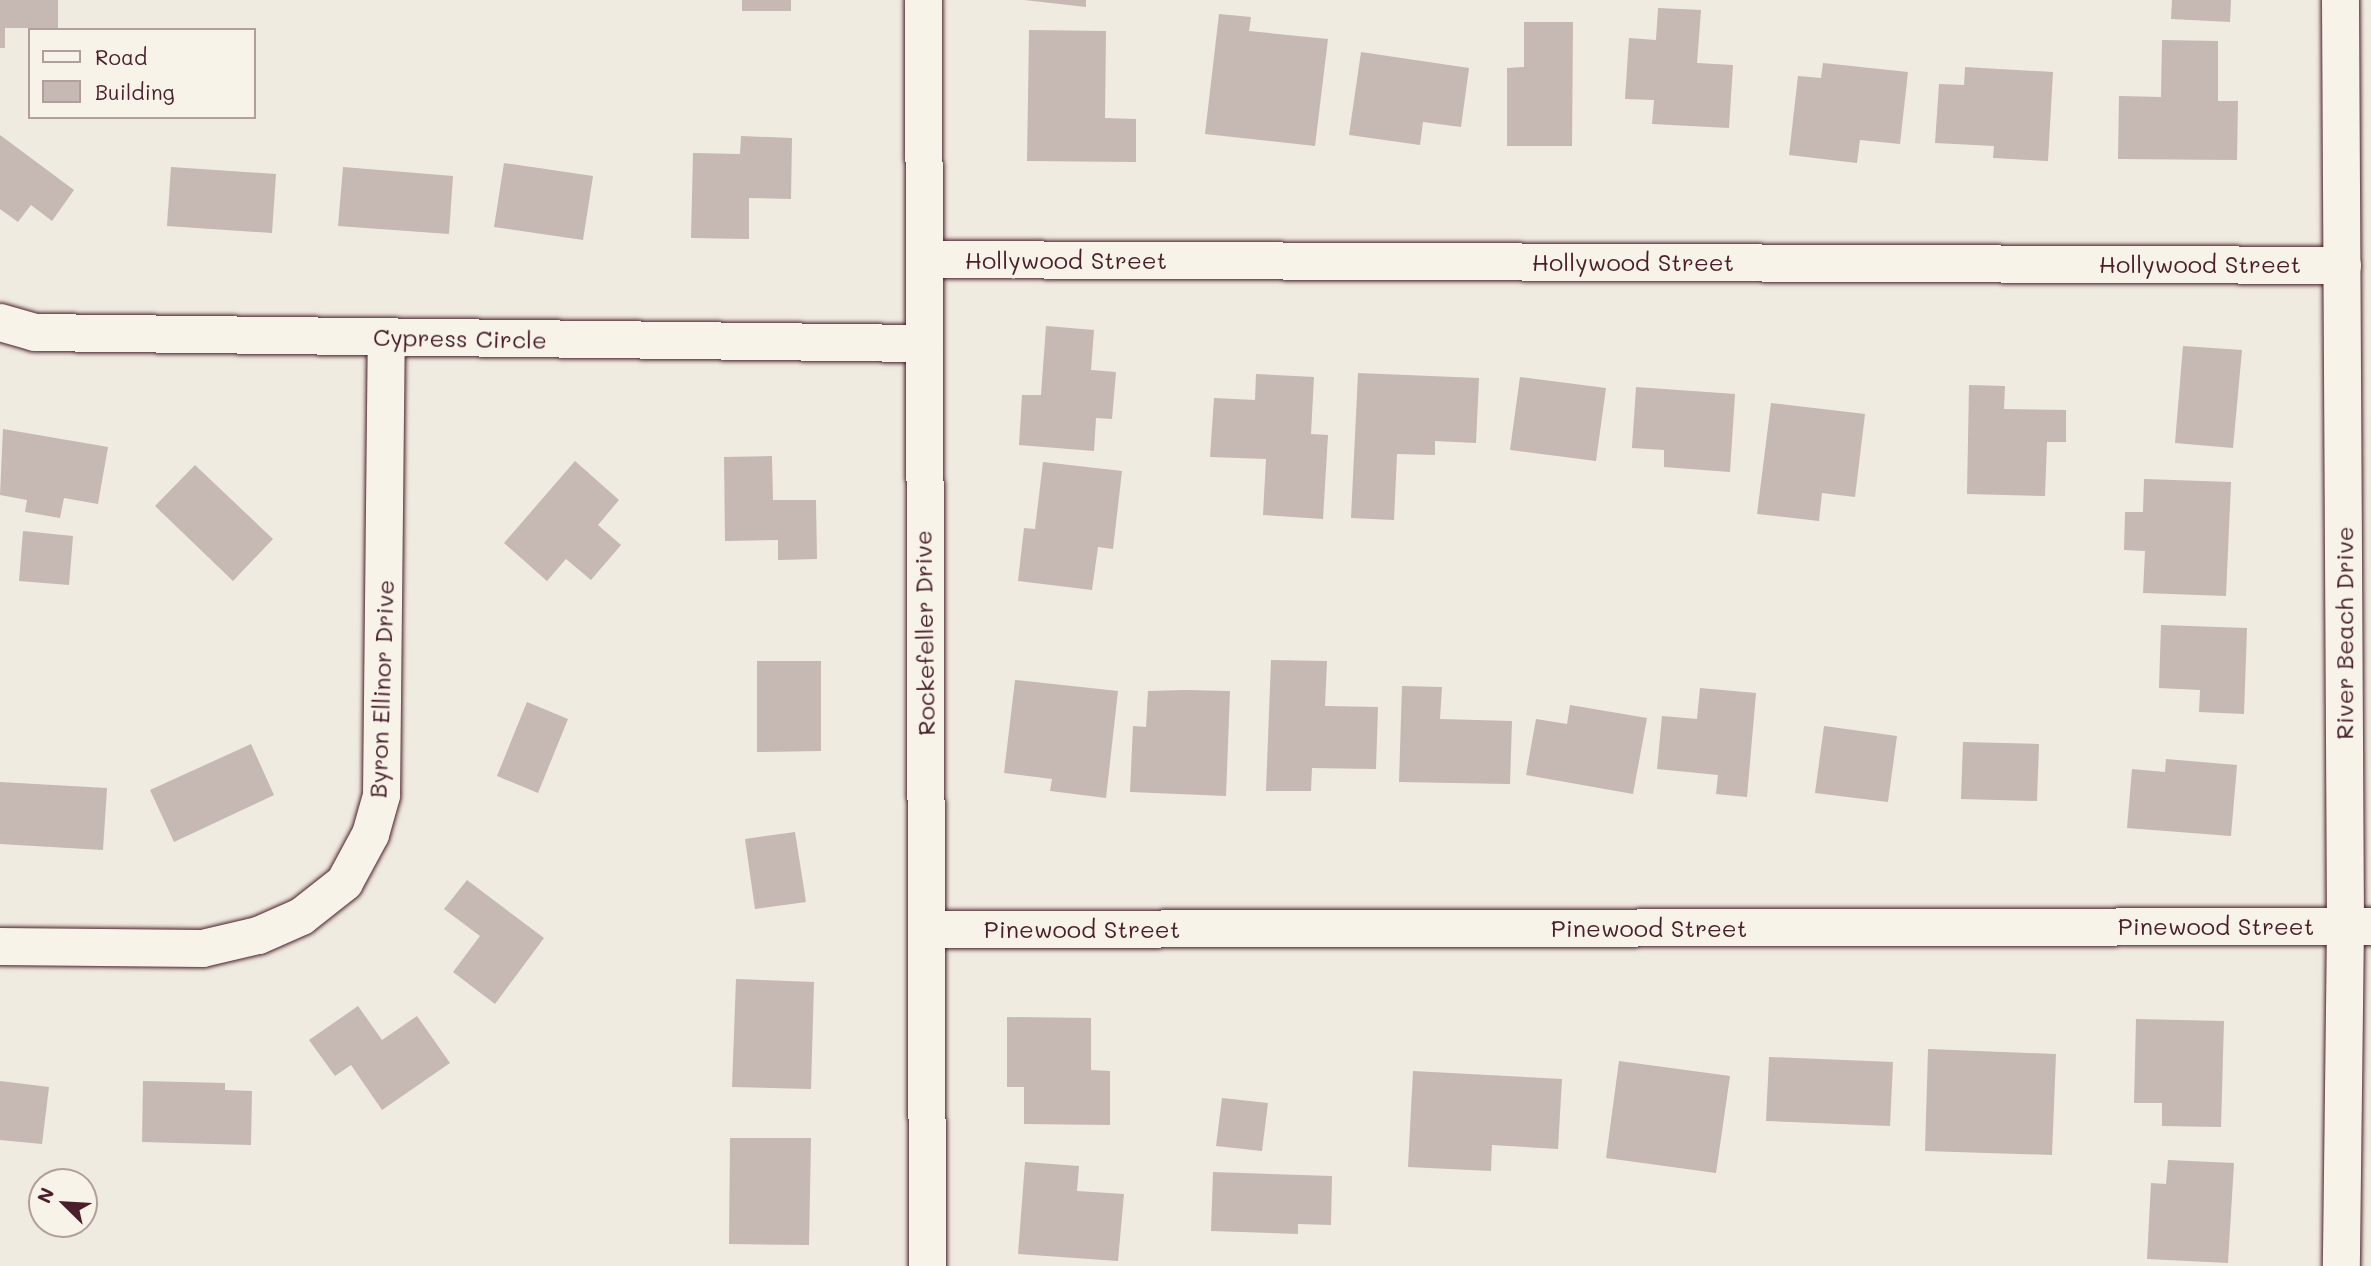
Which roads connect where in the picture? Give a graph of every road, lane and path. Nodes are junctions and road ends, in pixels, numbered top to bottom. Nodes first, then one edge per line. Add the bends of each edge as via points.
1 (923, 0) edge
2 (2340, 0) edge
3 (924, 259) junction
4 (2342, 265) junction
5 (0, 322) edge
6 (386, 337) junction
7 (921, 343) junction
8 (2358, 926) edge
9 (927, 929) junction
10 (0, 946) edge
11 (927, 1266) edge
12 (2341, 1266) edge

1 - 3 street, Rockefeller Drive
2 - 4 street, River Beach Drive
3 - 4 street, Hollywood Street
3 - 7 street, Rockefeller Drive
4 - 8 street, River Beach Drive
5 - 6 street, Cypress Circle via 34,332
6 - 7 street, Cypress Circle
6 - 10 street, Byron Ellinor Drive via 381,794 370,834 344,882 301,916 258,935 202,948
7 - 9 street, Rockefeller Drive
8 - 9 street, Pinewood Street
8 - 12 street, River Beach Drive
9 - 11 street, Rockefeller Drive

